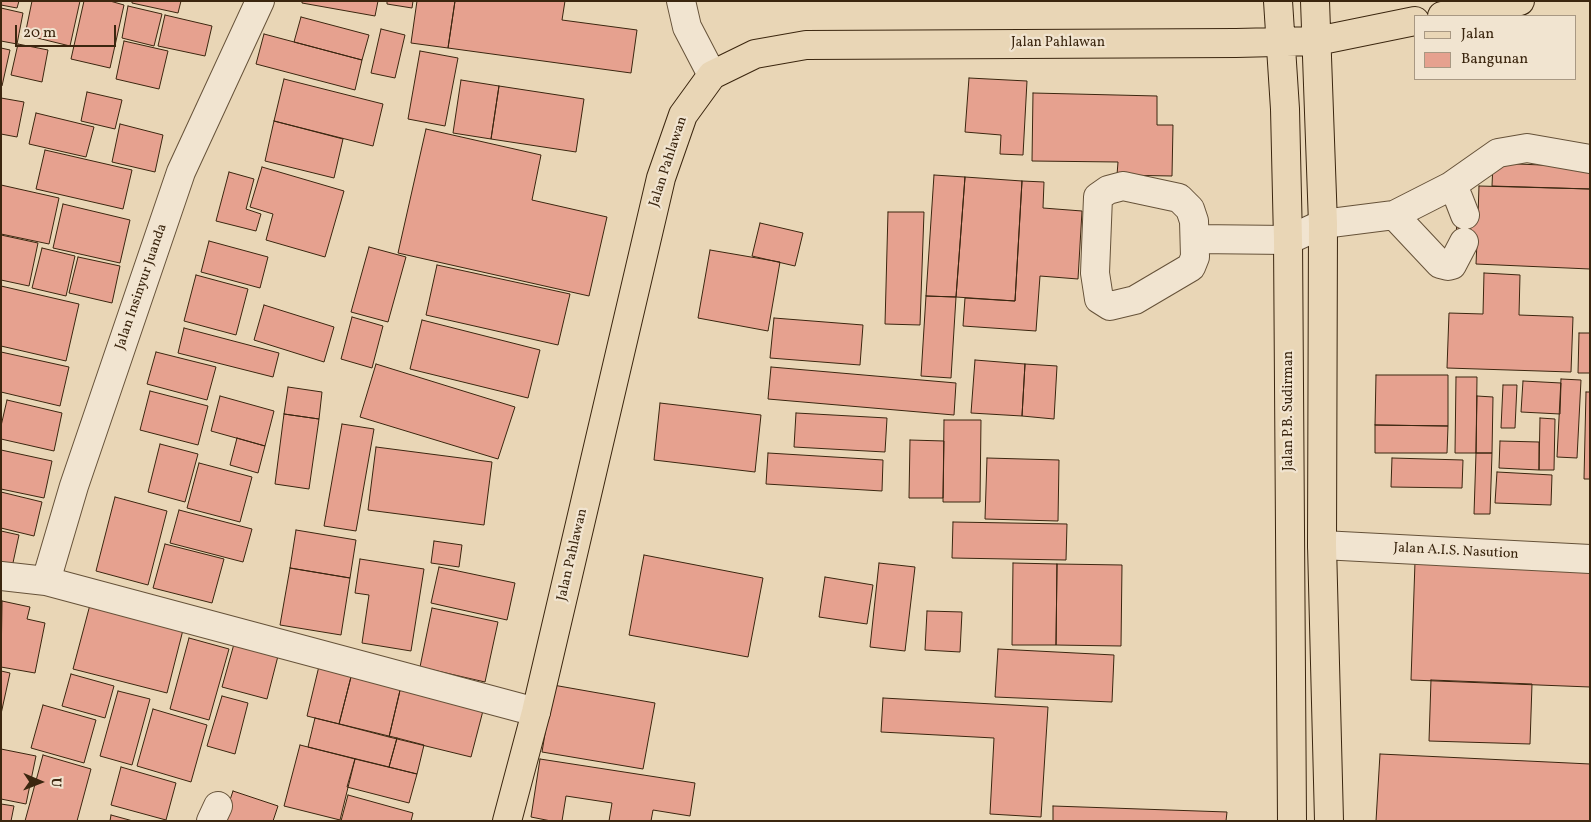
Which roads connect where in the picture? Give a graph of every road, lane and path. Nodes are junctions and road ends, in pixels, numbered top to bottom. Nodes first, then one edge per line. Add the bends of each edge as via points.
1 (260, 1) edge
2 (681, 1) edge
3 (1278, 1) edge
4 (1315, 1) edge
5 (1520, 1) edge
6 (1447, 15) edge
7 (1414, 22) edge
8 (1280, 41) junction
9 (1317, 41) junction
10 (712, 75) junction
11 (1590, 159) edge
12 (1451, 186) junction
13 (1394, 215) junction
14 (1323, 224) junction
15 (1195, 239) junction
16 (1288, 240) junction
17 (1322, 545) junction
18 (1590, 559) edge
19 (1, 576) edge
20 (46, 581) junction
21 (536, 712) junction
22 (507, 821) edge
23 (1292, 821) edge
24 (1329, 821) edge

1 - 20 street, Jalan Insinyur Juanda via 181,172 74,486
2 - 10 street via 687,27
3 - 8 main road, Jalan P.B. Sudirman
4 - 9 main road
5 - 6 main road
7 - 9 main road, Jalan Pahlawan
8 - 9 main road, Jalan Pahlawan
8 - 10 main road, Jalan Pahlawan via 806,44 755,54
8 - 16 main road, Jalan P.B. Sudirman
9 - 14 main road
10 - 21 main road, Jalan Pahlawan via 683,115 661,178
11 - 12 street via 1527,148 1498,153
12 - 13 street
12 - 13 street via 1458,197 1464,229 1452,265 1440,264
13 - 14 street
14 - 16 street
14 - 17 main road
15 - 15 street via 1195,257 1191,267 1135,300 1110,306 1099,299 1095,273 1098,197 1108,190 1123,186 1179,198 1190,209
15 - 16 street
16 - 23 main road, Jalan P.B. Sudirman
17 - 18 street, Jalan A.I.S. Nasution
17 - 24 main road
19 - 20 street
20 - 21 street
21 - 22 main road, Jalan Pahlawan

